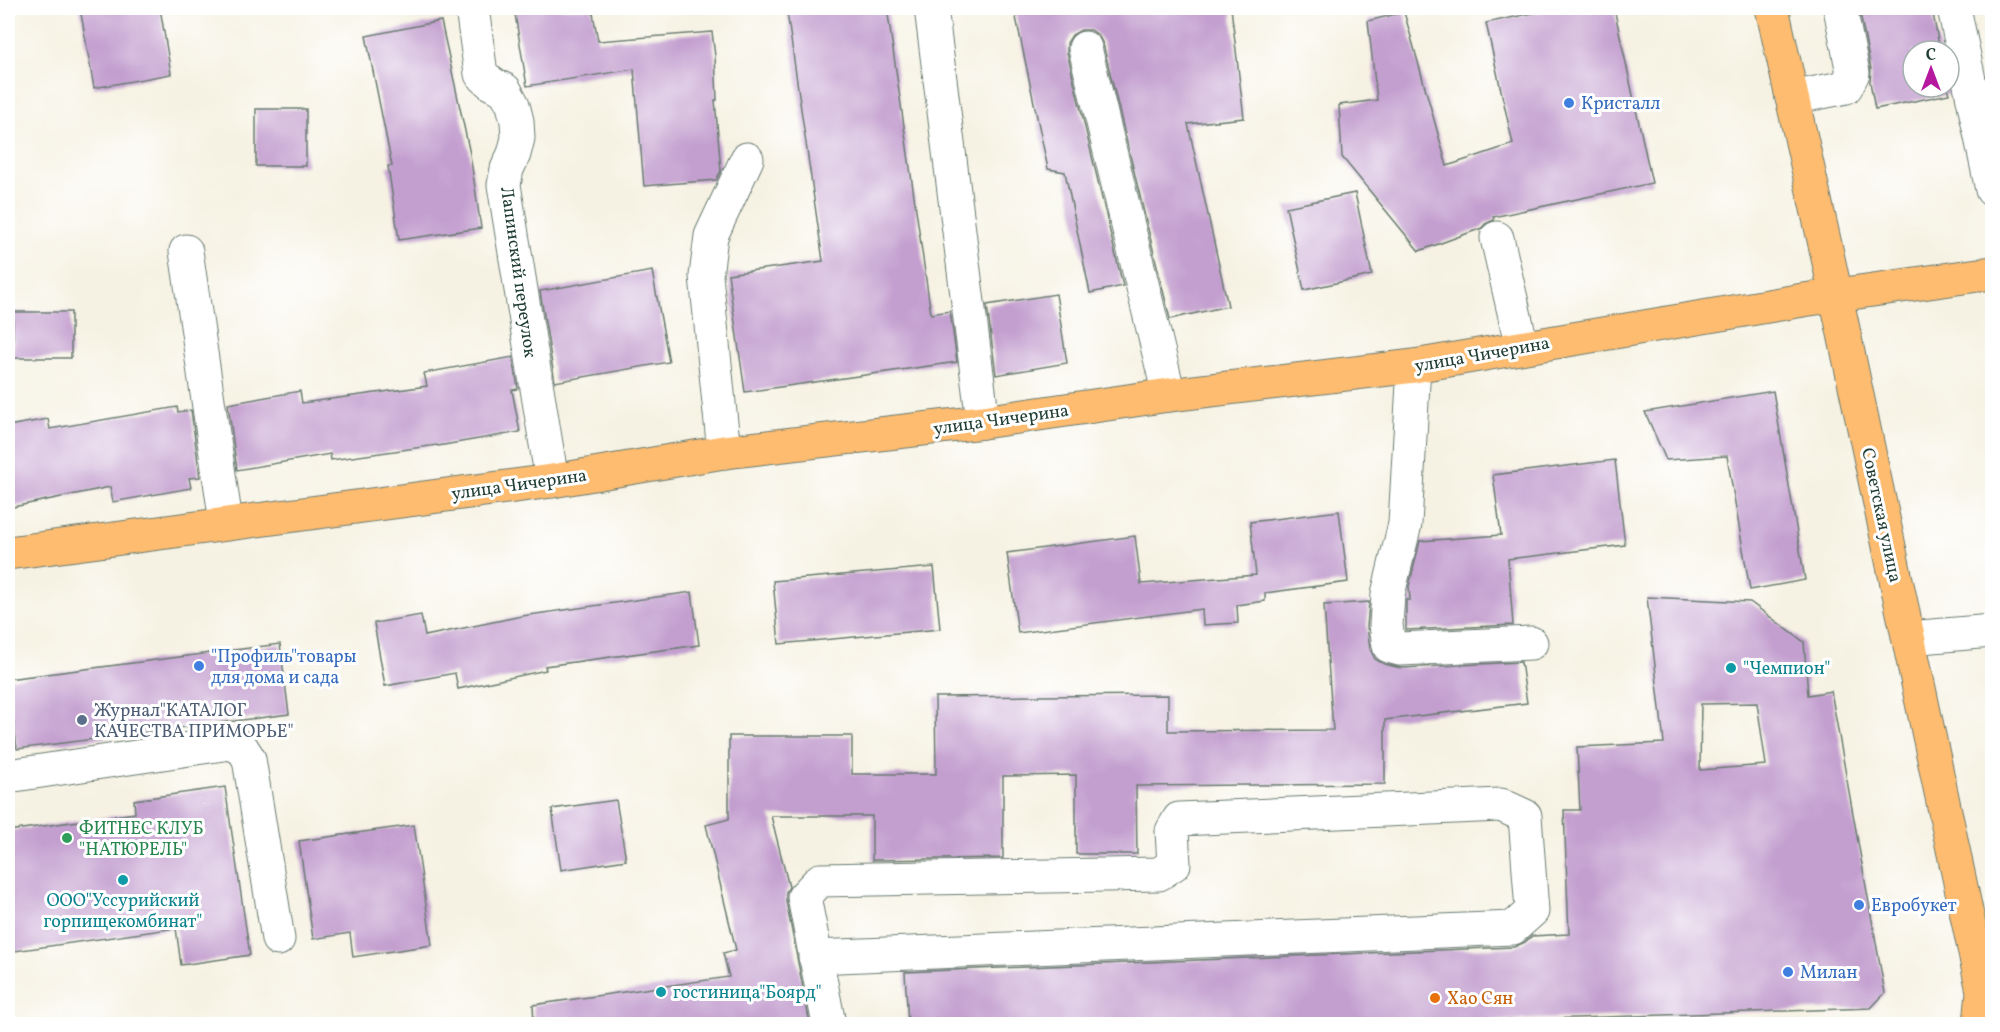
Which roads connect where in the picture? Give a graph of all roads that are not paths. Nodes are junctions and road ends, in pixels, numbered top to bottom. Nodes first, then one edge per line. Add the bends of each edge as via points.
1 (472, 8) edge
2 (931, 8) edge
3 (1772, 8) edge
4 (1840, 8) edge
5 (1954, 8) edge
6 (1085, 48) dead end
7 (1792, 98) junction
8 (747, 159) dead end
9 (1992, 190) edge
10 (1497, 238) dead end
11 (186, 250) dead end
12 (1992, 273) edge
13 (1835, 296) junction
14 (1522, 347) junction
15 (1413, 366) junction
16 (1169, 395) junction
17 (983, 422) junction
18 (724, 452) junction
19 (552, 481) junction
20 (226, 522) junction
21 (8, 553) edge
22 (1992, 631) edge
23 (1909, 638) junction
24 (1531, 643) dead end
25 (8, 776) edge
26 (278, 939) dead end
27 (815, 957) junction
28 (829, 1024) edge
29 (1980, 1024) edge

1 - 19 street, Лапинский переулок via 481,74 505,90 518,121 518,138 504,185
2 - 17 street
3 - 7 main road, Советская улица
4 - 7 street via 1853,73 1846,87
5 - 9 street
6 - 16 street
7 - 13 main road, Советская улица
8 - 18 street via 711,236 706,276
10 - 14 street
11 - 20 street
12 - 13 main road, улица Чичерина
13 - 14 main road, улица Чичерина
13 - 23 main road, Советская улица
14 - 15 main road, улица Чичерина
15 - 16 main road, улица Чичерина
15 - 24 street via 1405,524 1388,594 1389,646 1400,649
16 - 17 main road, улица Чичерина
17 - 18 main road, улица Чичерина
18 - 19 main road, улица Чичерина
19 - 20 main road, улица Чичерина
20 - 21 main road, улица Чичерина
22 - 23 street
23 - 29 main road, Советская улица via 1983,991
25 - 26 street via 230,743 242,748 249,759
27 - 27 street via 804,897 820,880 1159,874 1174,864 1172,831 1179,819 1501,805 1525,816 1532,911 1514,928
27 - 28 street

